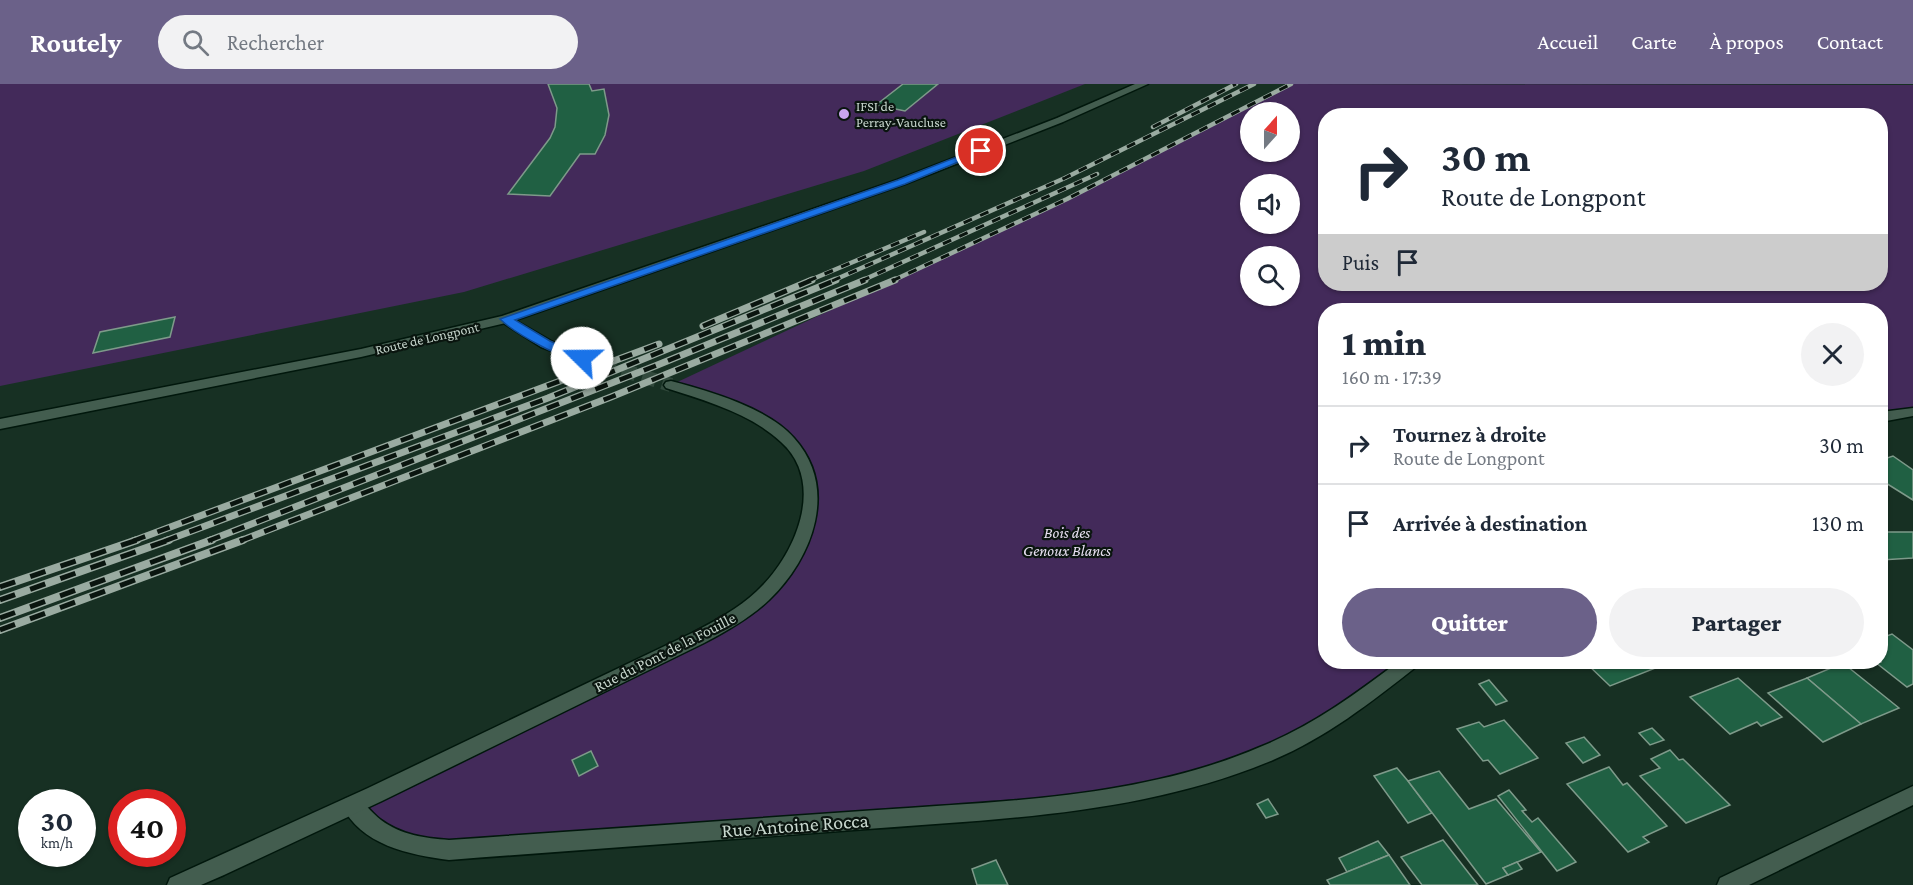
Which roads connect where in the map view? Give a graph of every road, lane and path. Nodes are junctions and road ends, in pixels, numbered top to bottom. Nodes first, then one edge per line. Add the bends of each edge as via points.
1 (1143, 84) edge
2 (506, 319) junction
3 (582, 358) tunnel mouth
4 (670, 385) tunnel mouth
5 (1913, 412) edge
6 (1888, 416) edge
7 (0, 424) edge
8 (1401, 669) edge
9 (1913, 795) edge
10 (352, 805) junction
11 (177, 885) edge
12 (1727, 885) edge

1 - 2 street, Route de Longpont via 901,182
2 - 3 street via 546,344
2 - 7 street, Route de Longpont via 384,348
4 - 10 street, Rue du Pont de la Fouille via 763,420 782,433 804,460 811,484 811,504 798,548 783,573 762,597 724,624
5 - 6 street
8 - 10 street, Rue Antoine Rocca via 1357,705 1290,743 1186,782 1127,796 974,813 449,850 423,848 388,837 367,824
9 - 12 street
10 - 11 street

